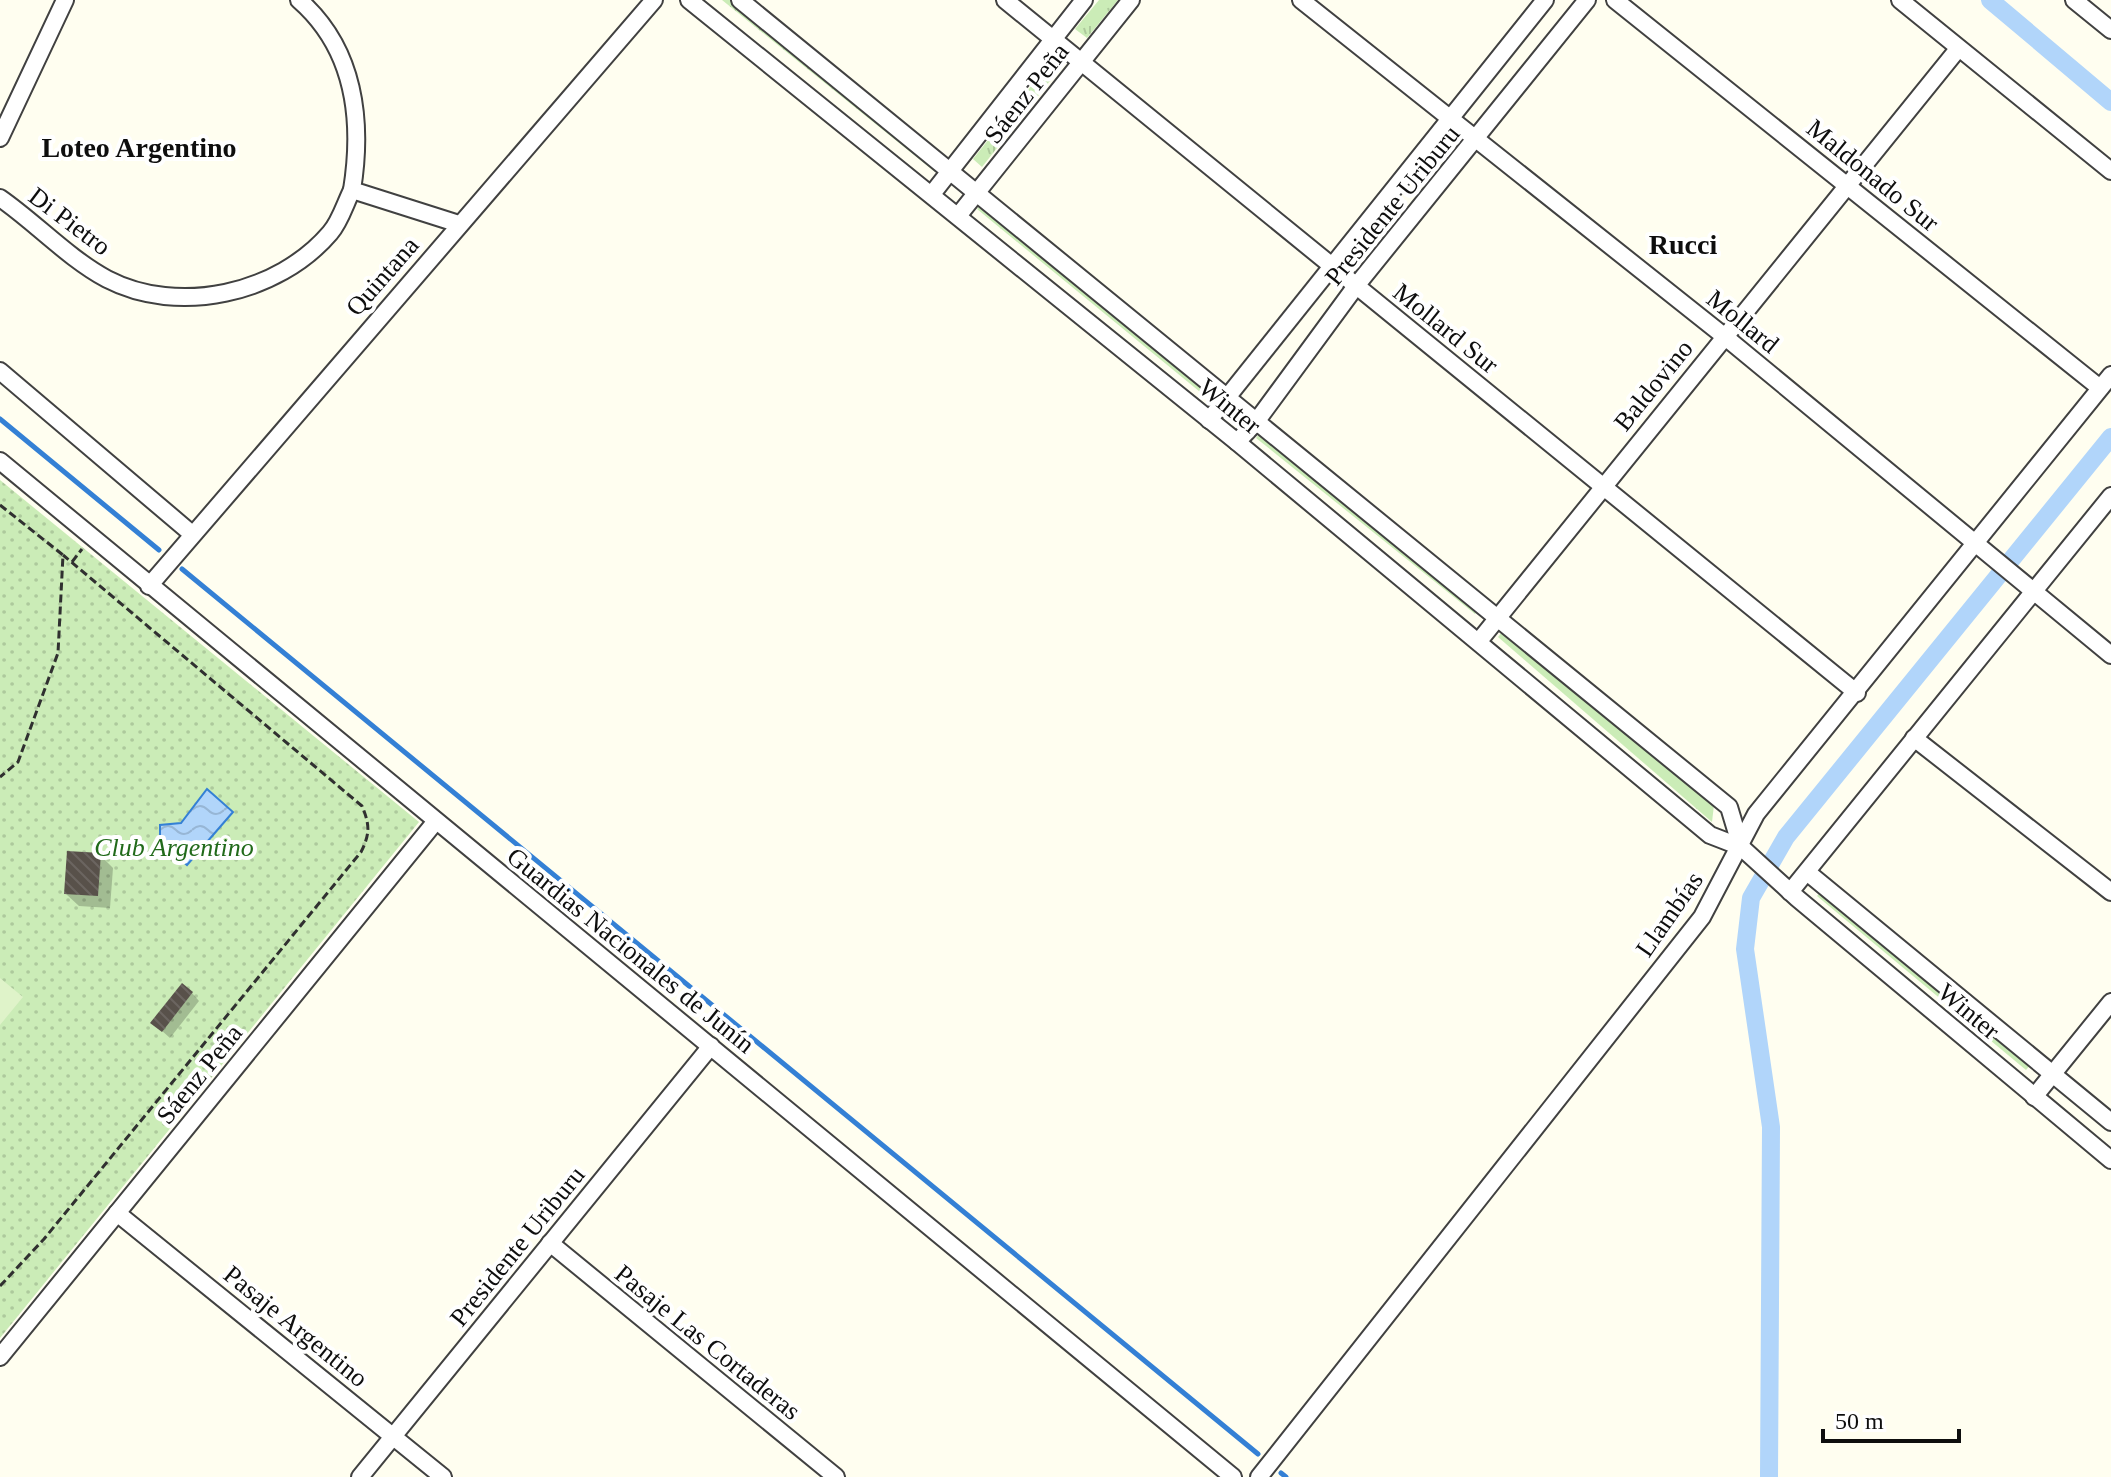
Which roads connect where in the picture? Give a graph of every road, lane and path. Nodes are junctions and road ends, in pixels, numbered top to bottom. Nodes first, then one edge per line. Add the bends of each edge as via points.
1 (65, 0) edge
2 (299, 0) edge
3 (654, 0) edge
4 (689, 0) edge
5 (740, 0) edge
6 (1005, 0) edge
7 (1084, 0) edge
8 (1131, 0) edge
9 (1301, 0) edge
10 (1545, 0) edge
11 (1587, 0) edge
12 (1615, 0) edge
13 (1900, 0) edge
14 (2074, 0) edge
15 (2111, 30) edge
16 (1053, 40) junction
17 (1958, 49) junction
18 (1080, 62) junction
19 (1450, 118) junction
20 (0, 138) edge
21 (1475, 138) junction
22 (2111, 171) edge
23 (953, 172) junction
24 (1847, 185) junction
25 (352, 190) junction
26 (978, 193) junction
27 (932, 194) junction
28 (0, 198) edge
29 (958, 216) junction
30 (459, 224) junction
31 (1331, 266) junction
32 (1356, 286) junction
33 (1724, 336) junction
34 (0, 371) edge
35 (2106, 381) edge
36 (1228, 399) junction
37 (1209, 420) junction
38 (1256, 422) junction
39 (1237, 442) junction
40 (0, 461) edge
41 (1602, 485) junction
42 (2111, 496) edge
43 (0, 505) edge
44 (192, 534) junction
45 (1975, 543) junction
46 (63, 555) junction
47 (149, 586) junction
48 (2034, 591) junction
49 (1498, 618) junction
50 (1479, 641) junction
51 (2111, 655) edge
52 (1857, 693) junction
53 (1914, 738) junction
54 (0, 777) edge
55 (436, 821) junction
56 (1748, 852) junction
57 (1807, 872) junction
58 (1790, 891) junction
59 (2111, 892) edge
60 (2111, 1002) edge
61 (711, 1046) junction
62 (2053, 1075) junction
63 (2034, 1097) junction
64 (2111, 1122) edge
65 (2111, 1160) edge
66 (117, 1213) junction
67 (550, 1243) junction
68 (0, 1286) edge
69 (0, 1357) edge
70 (393, 1436) junction
71 (360, 1477) edge
72 (443, 1477) edge
73 (836, 1477) edge
74 (1233, 1477) edge
75 (1259, 1477) edge

1 - 20 street
2 - 25 street via 335,43 348,73 358,115
3 - 30 street, Quintana
4 - 27 street, Winter
5 - 23 street, Winter
6 - 16 street, Mollard Sur
7 - 16 street, Sáenz Peña
8 - 18 street, Sáenz Peña
9 - 19 street, Mollard
10 - 19 street, Presidente Uriburu
11 - 21 street, Presidente Uriburu
12 - 24 street, Maldonado Sur
13 - 17 street
14 - 15 street
16 - 18 street, Mollard Sur
16 - 23 street, Sáenz Peña
17 - 22 street
17 - 24 street, Baldovino
18 - 26 street, Sáenz Peña
18 - 31 street, Mollard Sur
19 - 21 street, Mollard
19 - 31 street, Presidente Uriburu
21 - 32 street, Presidente Uriburu
21 - 33 street, Mollard
23 - 26 street, Winter
23 - 27 street, Sáenz Peña
24 - 33 street, Baldovino
24 - 35 street, Maldonado Sur
25 - 28 street, Di Pietro via 332,231 309,255 265,279 190,299 148,294 108,279
25 - 30 street
26 - 29 street, Sáenz Peña
26 - 36 street, Winter
27 - 29 street, Winter
29 - 37 street, Winter
30 - 44 street, Quintana
31 - 32 street, Mollard Sur
31 - 36 street, Presidente Uriburu
32 - 38 street, Presidente Uriburu
32 - 41 street, Mollard Sur
33 - 41 street, Baldovino
33 - 45 street, Mollard
34 - 44 street
35 - 45 street, Llambías
36 - 37 street, Presidente Uriburu
36 - 38 street, Winter
37 - 39 street, Winter
38 - 39 street, Presidente Uriburu
38 - 49 street, Winter
39 - 50 street, Winter
40 - 47 street, Guardias Nacionales de Junín
41 - 49 street, Baldovino
41 - 52 street, Mollard Sur
42 - 48 street
43 - 46 path
44 - 47 street, Quintana
45 - 48 street, Mollard
45 - 52 street, Llambías
46 - 54 path via 58,653 18,762
46 - 68 path via 362,806 369,837 44,1239
47 - 55 street, Guardias Nacionales de Junín
48 - 51 street, Mollard
48 - 53 street
49 - 50 street, Baldovino
49 - 56 street, Winter via 1729,807
50 - 56 street, Winter via 1710,835
52 - 56 street, Llambías via 1756,814
53 - 57 street
53 - 59 street
55 - 61 street, Guardias Nacionales de Junín
55 - 66 street, Sáenz Peña
56 - 58 street, Winter
56 - 75 street, Llambías
57 - 58 street
57 - 62 street
58 - 63 street, Winter
60 - 62 street
61 - 67 street, Presidente Uriburu
61 - 74 street, Guardias Nacionales de Junín
62 - 63 street
62 - 64 street
63 - 65 street, Winter
66 - 69 street, Sáenz Peña
66 - 70 street, Pasaje Argentino
67 - 70 street, Presidente Uriburu
67 - 73 street, Pasaje Las Cortaderas
70 - 71 street, Presidente Uriburu
70 - 72 street, Pasaje Argentino

